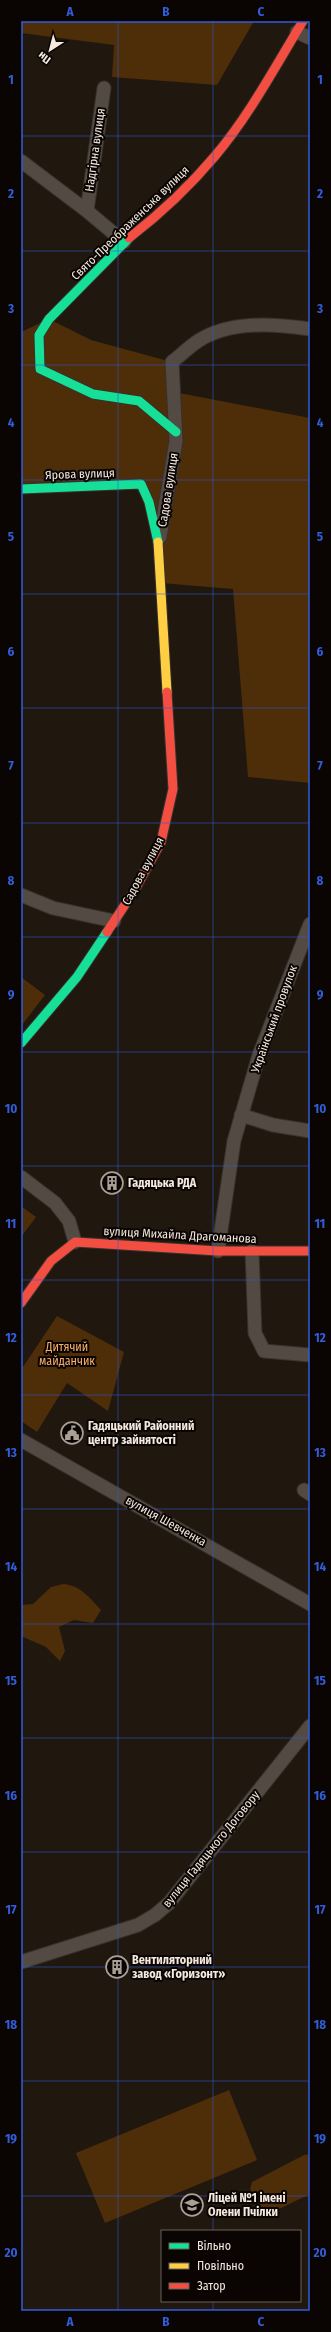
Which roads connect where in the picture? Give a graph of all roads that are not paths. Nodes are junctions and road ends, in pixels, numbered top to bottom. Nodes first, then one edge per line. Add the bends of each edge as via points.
1 (300, 27) edge
2 (310, 38) edge
3 (104, 88) dead end
4 (21, 161) edge
5 (86, 211) junction
6 (124, 242) junction
7 (310, 329) edge
8 (176, 432) junction
9 (141, 484) joint
10 (21, 489) edge
11 (159, 547) junction
12 (21, 896) edge
13 (114, 921) junction
14 (310, 924) edge
15 (21, 1042) edge
16 (241, 1115) junction
17 (310, 1131) edge
18 (21, 1177) edge
19 (75, 1242) junction
20 (218, 1250) junction
21 (252, 1251) junction
22 (310, 1251) edge
23 (21, 1303) edge
24 (310, 1355) edge
25 (21, 1440) edge
26 (310, 1604) edge
27 (310, 1726) edge
28 (21, 1962) edge

1 - 2 street
1 - 6 street, Свято-Преображенська вулиця via 250,108 215,156 163,211
3 - 5 street, Надгірна вулиця
4 - 5 street, Надгірна вулиця
5 - 6 street, Надгірна вулиця
6 - 8 street, Свято-Преображенська вулиця via 49,319 39,335 40,369 93,394 139,402
7 - 8 street, Садова вулиця via 260,325 222,329 198,341 172,362
8 - 11 street, Садова вулиця
9 - 10 street, Ярова вулиця
9 - 11 street, Садова вулиця via 149,502
11 - 13 street, Садова вулиця via 173,788 161,842
12 - 13 street via 53,908
13 - 15 street, Садова вулиця via 77,977
14 - 16 street, Український провулок via 259,1054
16 - 17 street via 273,1126
16 - 20 street, Український провулок via 234,1141
18 - 19 street via 55,1203 69,1221
19 - 20 street, вулиця Михайла Драгоманова
19 - 23 street via 65,1246 54,1257
20 - 21 street, вулиця Михайла Драгоманова
21 - 22 street, вулиця Михайла Драгоманова
21 - 24 street via 255,1333 264,1351
25 - 26 street, вулиця Шевченка
27 - 28 street, вулиця Гадяцького Договору via 170,1903 138,1925

